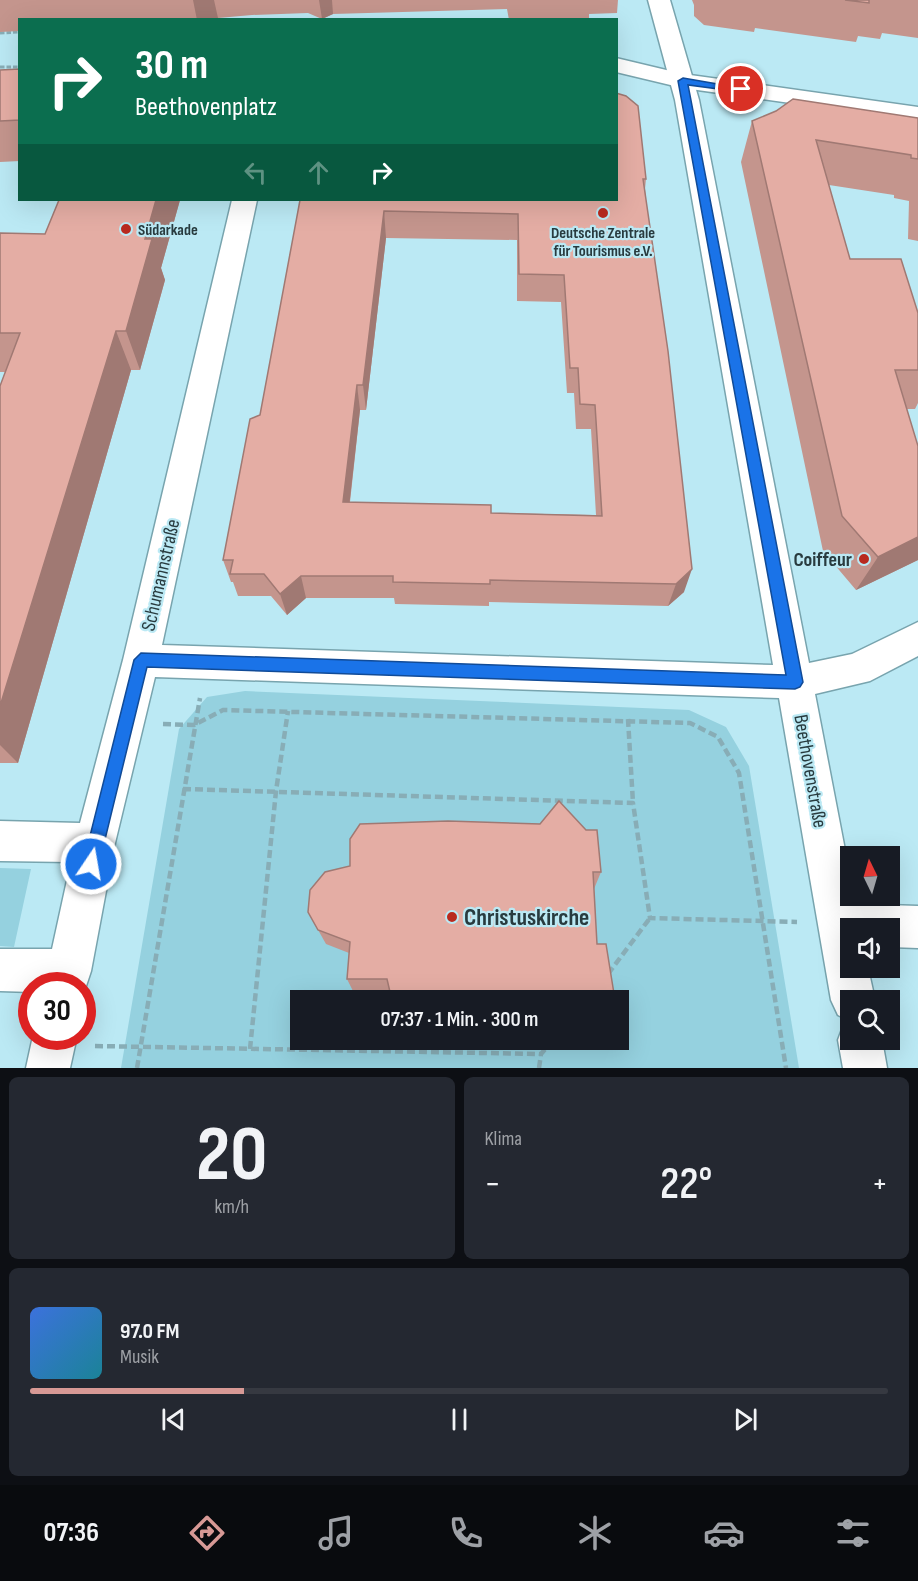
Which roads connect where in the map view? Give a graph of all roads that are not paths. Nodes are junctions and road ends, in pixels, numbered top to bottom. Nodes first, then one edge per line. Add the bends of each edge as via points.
1 (659, 0) edge
2 (618, 65) edge
3 (683, 81) junction
4 (918, 114) edge
5 (244, 201) edge
6 (918, 638) edge
7 (141, 660) junction
8 (795, 682) junction
9 (0, 841) edge
10 (95, 843) junction
11 (840, 924) edge
12 (900, 926) edge
13 (918, 927) edge
14 (0, 970) edge
15 (18, 972) edge
16 (69, 972) edge
17 (862, 1050) edge
18 (865, 1068) edge

1 - 3 street, Beethovenstraße
2 - 3 street
3 - 4 street
3 - 8 street, Beethovenstraße
5 - 7 street, Schumannstraße
6 - 8 street via 857,669
7 - 8 street
7 - 10 street, Schumannstraße
8 - 11 street, Beethovenstraße
9 - 10 street
10 - 16 street, Schumannstraße
12 - 13 street
14 - 15 street
17 - 18 street

